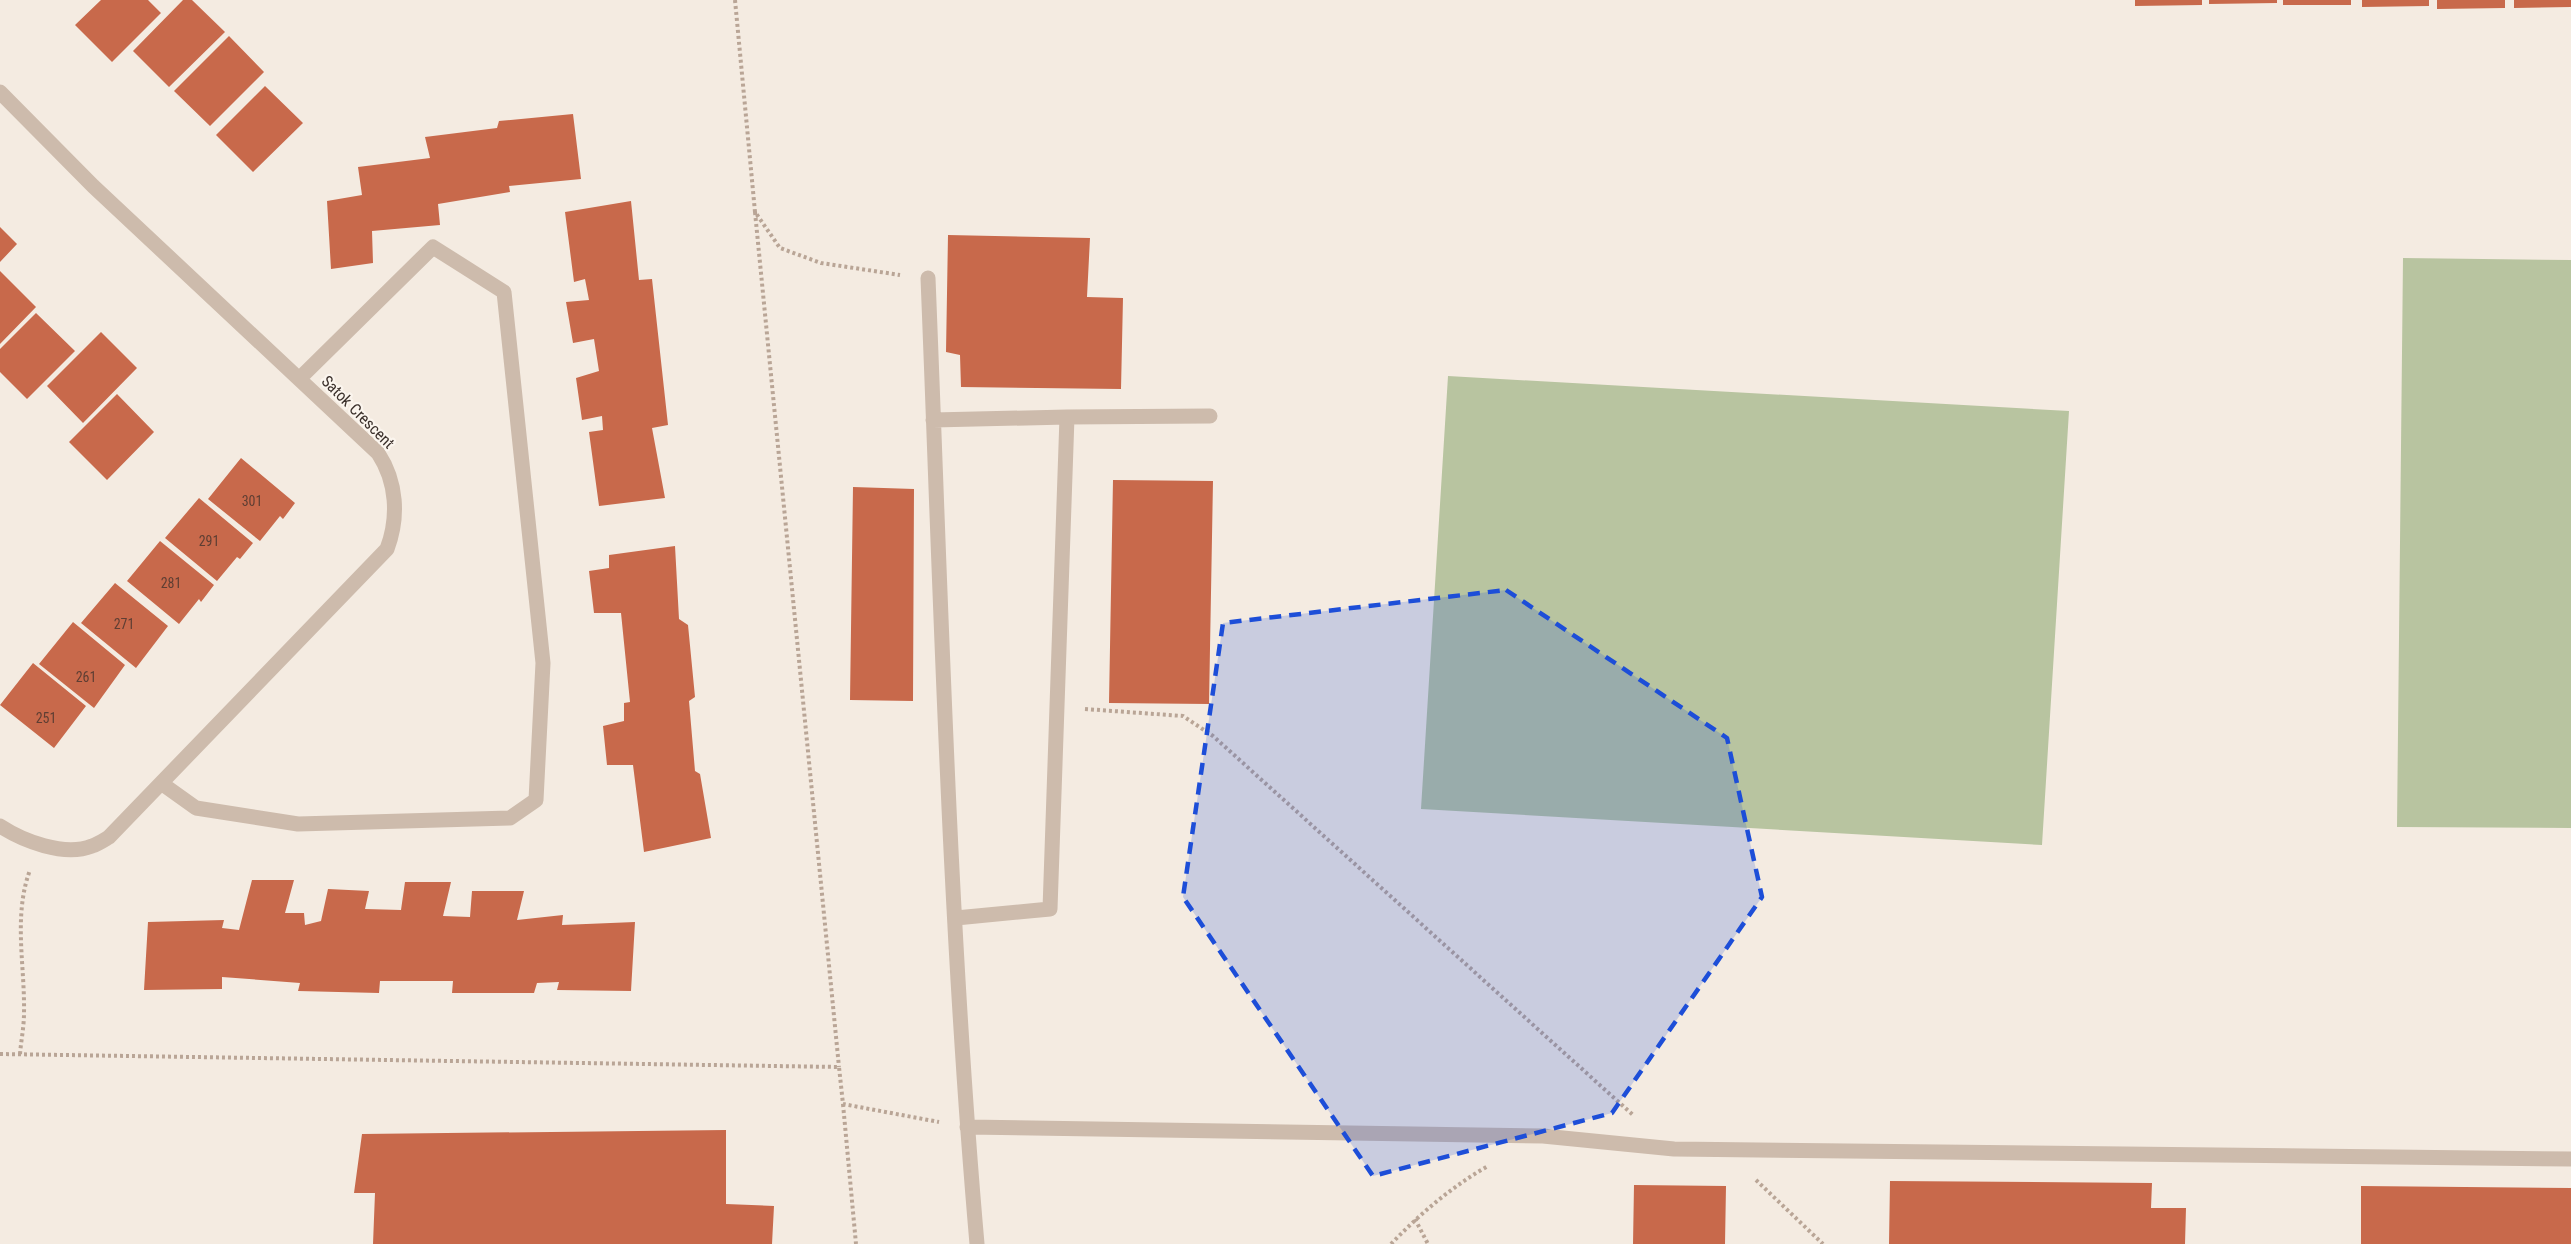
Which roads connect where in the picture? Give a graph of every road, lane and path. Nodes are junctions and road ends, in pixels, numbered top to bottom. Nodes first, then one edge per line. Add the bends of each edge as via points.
1 (735, 0) edge
2 (0, 92) edge
3 (755, 212) junction
4 (928, 278) joint
5 (299, 380) junction
6 (1210, 416) dead end
7 (1067, 417) junction
8 (933, 420) junction
9 (1057, 707) junction
10 (161, 783) junction
11 (0, 826) edge
12 (39, 843) junction
13 (956, 918) junction
14 (0, 1054) edge
15 (20, 1054) junction
16 (839, 1067) junction
17 (843, 1104) junction
18 (967, 1127) junction
19 (1674, 1149) junction
20 (1724, 1149) junction
21 (2571, 1159) edge
22 (1492, 1164) dead end
23 (1415, 1219) junction
24 (856, 1244) edge
25 (977, 1244) edge
26 (1391, 1244) edge
27 (1428, 1244) edge
28 (1823, 1244) edge

1 - 3 path
2 - 5 street, Satok Crescent via 93,186
3 - 4 path via 780,248 821,263
3 - 16 path
4 - 8 street
5 - 10 street, Satok Crescent via 378,453 387,467 395,529 387,549
5 - 10 street via 433,247 504,292 543,663 536,800 510,818 298,824 196,808
6 - 7 street
7 - 8 street
7 - 9 street
8 - 13 street
9 - 13 street via 1050,909
9 - 19 path via 1183,716 1213,736
10 - 12 street, Satok Crescent via 109,837 91,847 71,849
11 - 12 street, Satok Crescent
12 - 15 path via 22,890 24,1013
13 - 18 street
14 - 15 path
15 - 16 path
16 - 17 path
17 - 18 path
17 - 24 path
18 - 19 street via 1543,1136
18 - 25 street
19 - 20 street
20 - 21 street
20 - 28 path
22 - 23 path via 1462,1181
23 - 26 path
23 - 27 path

